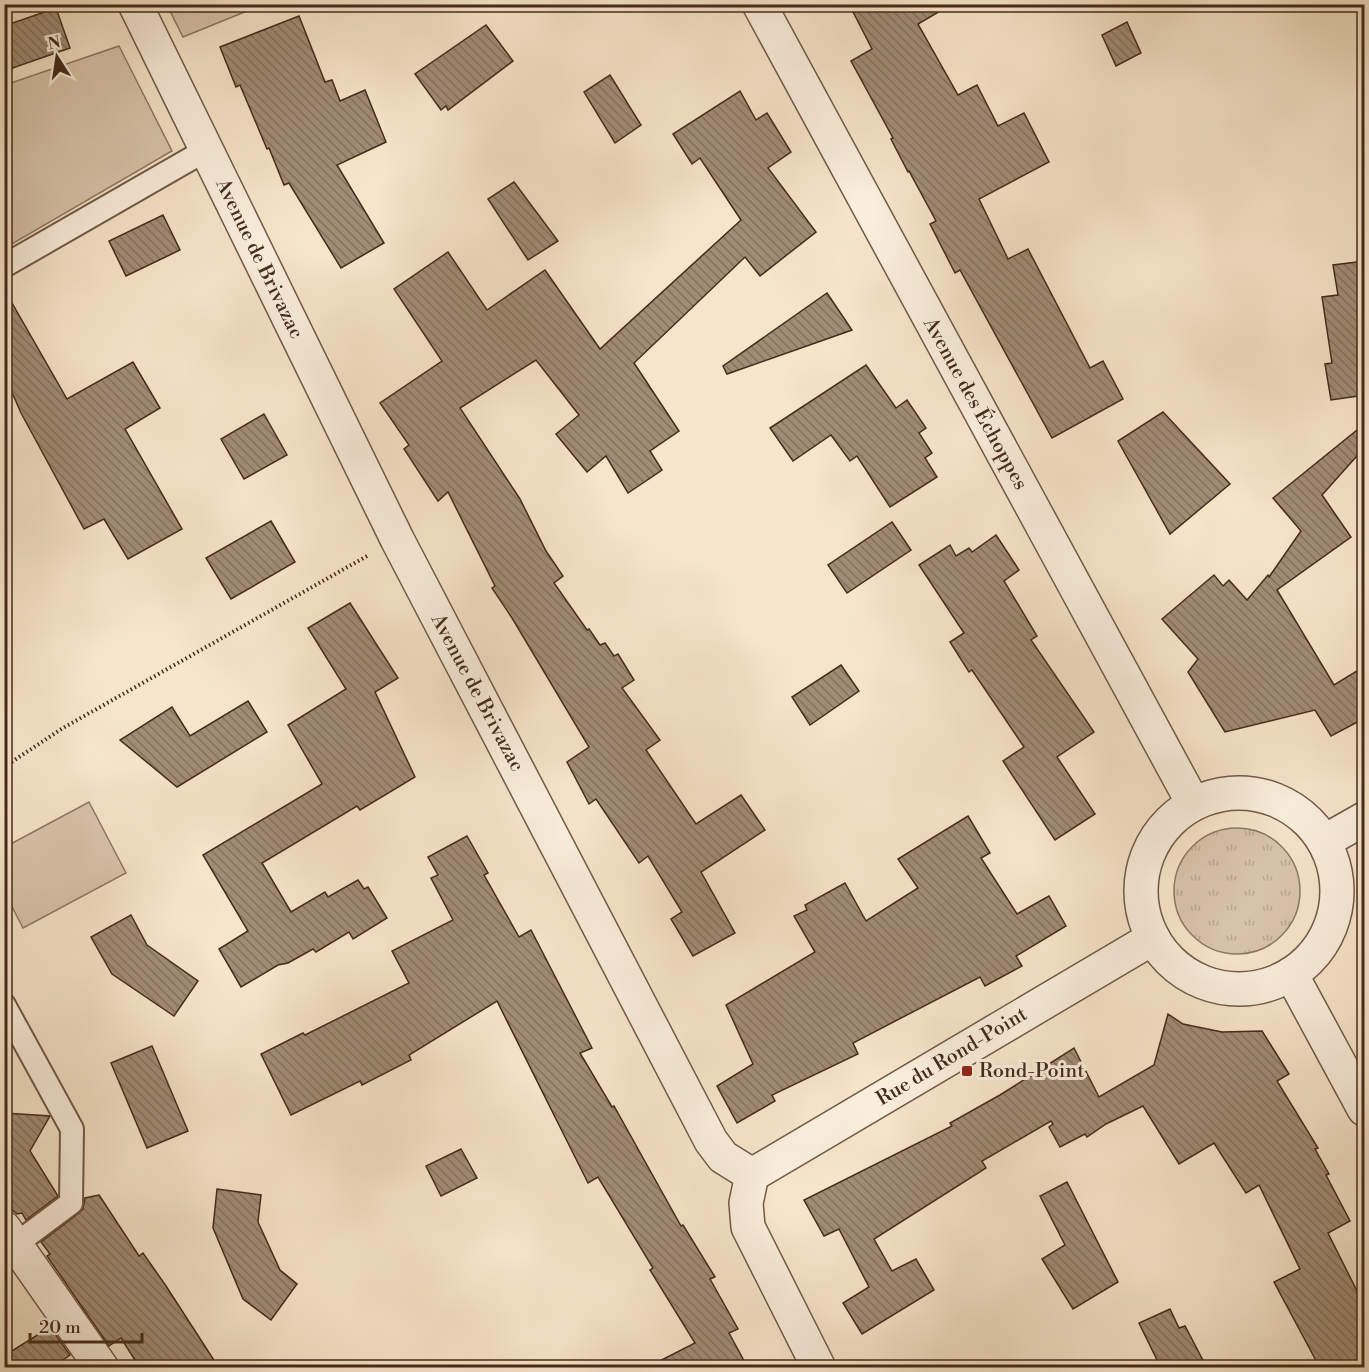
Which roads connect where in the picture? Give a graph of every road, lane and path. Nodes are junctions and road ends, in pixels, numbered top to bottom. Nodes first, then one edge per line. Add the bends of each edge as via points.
1 (135, 4) edge
2 (759, 4) edge
3 (206, 150) junction
4 (4, 266) edge
5 (397, 539) junction
6 (4, 767) edge
7 (1193, 803) junction
8 (1365, 819) edge
9 (1325, 841) junction
10 (1153, 938) junction
11 (1291, 974) junction
12 (4, 1005) edge
13 (11, 1030) edge
14 (1365, 1108) edge
15 (752, 1175) junction
16 (8, 1241) edge
17 (102, 1368) edge
18 (819, 1368) edge

1 - 3 street, Avenue de Brivazac
2 - 7 street, Avenue des Échoppes
3 - 4 lane
3 - 5 street, Avenue de Brivazac
5 - 6 path via 63,728
5 - 15 street, Avenue de Brivazac via 711,1141 723,1157
7 - 9 street via 1221,794 1252,793 1281,801 1306,818
7 - 10 street via 1168,823 1147,858 1142,878 1142,909
8 - 9 street
9 - 11 street via 1336,870 1338,900 1333,920 1314,955
10 - 11 street via 1173,963 1199,981 1230,989 1262,986
10 - 15 street, Rue du Rond-Point
11 - 14 street
12 - 13 lane
13 - 16 lane via 72,1129 71,1203
15 - 18 street via 746,1203 748,1227
16 - 17 street

